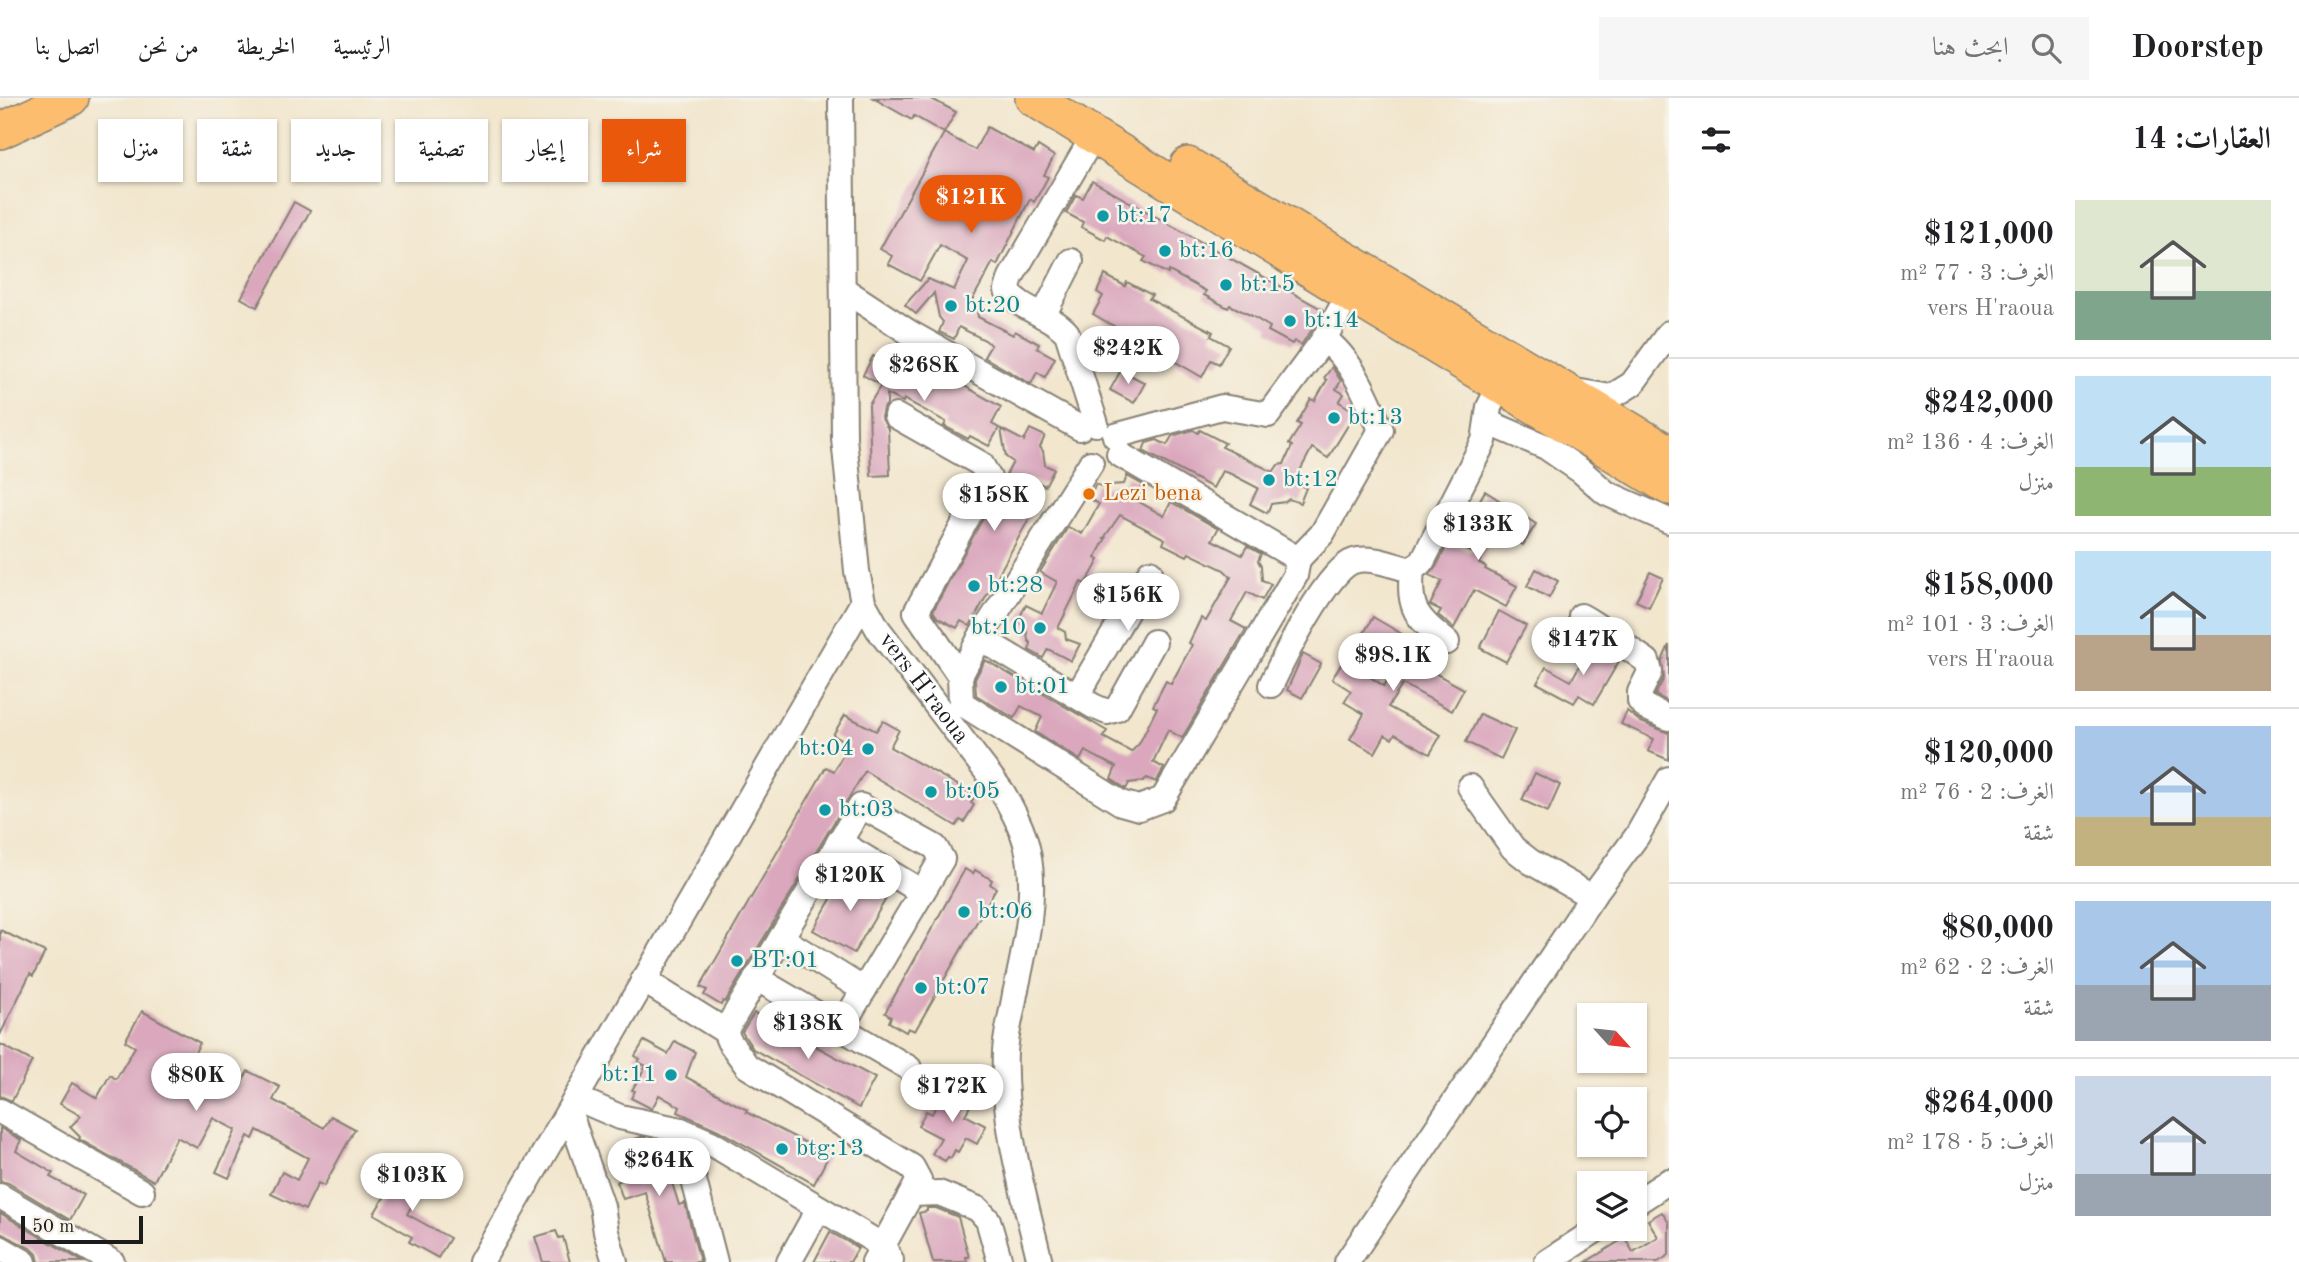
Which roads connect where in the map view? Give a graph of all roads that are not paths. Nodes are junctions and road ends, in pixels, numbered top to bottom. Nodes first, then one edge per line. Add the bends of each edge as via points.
1 (71, 98) edge
2 (841, 98) edge
3 (1033, 98) edge
4 (1080, 98) edge
5 (0, 131) edge
6 (1094, 135) junction
7 (1071, 261) dead end
8 (843, 289) junction
9 (1349, 294) junction
10 (1043, 316) junction
11 (1669, 332) edge
12 (1324, 339) junction
13 (1500, 385) junction
14 (1564, 389) junction
15 (896, 416) dead end
16 (1487, 422) junction
17 (1102, 436) junction
18 (1669, 453) edge
19 (1091, 463) junction
20 (1669, 487) edge
21 (1669, 521) edge
22 (1298, 559) junction
23 (1412, 569) junction
24 (1150, 572) dead end
25 (863, 602) junction
26 (1581, 616) dead end
27 (980, 638) junction
28 (1154, 642) dead end
29 (1447, 642) dead end
30 (960, 676) junction
31 (1271, 685) dead end
32 (1077, 696) junction
33 (1669, 718) edge
34 (1669, 779) edge
35 (1470, 787) dead end
36 (839, 842) junction
37 (922, 892) junction
38 (1592, 897) junction
39 (781, 939) junction
40 (756, 978) junction
41 (643, 980) junction
42 (864, 990) junction
43 (841, 1028) junction
44 (724, 1031) junction
45 (909, 1068) dead end
46 (573, 1105) junction
47 (0, 1111) edge
48 (681, 1130) junction
49 (1669, 1181) edge
50 (142, 1192) dead end
51 (914, 1194) junction
52 (1647, 1195) edge
53 (0, 1196) edge
54 (819, 1208) junction
55 (1578, 1241) edge
56 (0, 1248) edge
57 (883, 1256) edge
58 (483, 1261) edge
59 (24, 1262) edge
60 (112, 1262) edge
61 (615, 1262) edge
62 (715, 1262) edge
63 (789, 1262) edge
64 (1000, 1262) edge
65 (1040, 1262) edge
66 (1347, 1262) edge
67 (1547, 1262) edge

1 - 5 highway
2 - 8 street, vers H'raoua
3 - 6 highway
4 - 14 highway
6 - 9 highway
6 - 10 street via 1008,284 1011,296
7 - 10 street
8 - 17 street via 910,333
8 - 25 street, vers H'raoua via 844,438 852,540
9 - 12 street
9 - 13 highway
10 - 17 street via 1067,332
11 - 14 street via 1632,384 1611,397
12 - 17 street via 1268,415 1222,407
12 - 22 street via 1336,348 1381,430 1322,534
13 - 16 street
13 - 20 highway
14 - 18 highway
15 - 30 street via 981,464 989,478 916,612
16 - 21 street via 1546,447 1606,493
16 - 23 street via 1482,445 1425,557
17 - 19 street via 1112,461
17 - 19 street via 1075,433 1074,447
17 - 22 street
19 - 27 street
22 - 30 street via 1295,576 1163,799 1139,808 1121,803 961,704
23 - 29 street via 1413,608 1427,627
23 - 31 street via 1363,559 1342,567 1295,638
24 - 32 street
25 - 41 street
25 - 65 street, vers H'raoua via 895,652 1003,793 1028,849 1029,907 1005,1049 1006,1089 1017,1165
26 - 33 street via 1647,661 1650,672 1640,701
27 - 30 street
27 - 32 street
28 - 32 street via 1117,709 1107,712
34 - 38 street via 1645,824
35 - 38 street via 1513,848
36 - 37 street
36 - 37 street via 861,806 934,847 942,859
36 - 39 street
37 - 42 street
38 - 66 street
39 - 40 street
39 - 42 street
40 - 43 street
40 - 44 street
41 - 44 street
41 - 46 street
42 - 43 street
43 - 45 street
44 - 51 street via 747,1066 912,1167 919,1180
46 - 48 street
46 - 58 street
46 - 61 street
47 - 50 street
48 - 54 street
48 - 62 street
49 - 52 street
51 - 57 street
51 - 64 street via 939,1194 978,1209 988,1220
53 - 60 street
54 - 57 street
54 - 63 street
55 - 67 street
56 - 59 street

